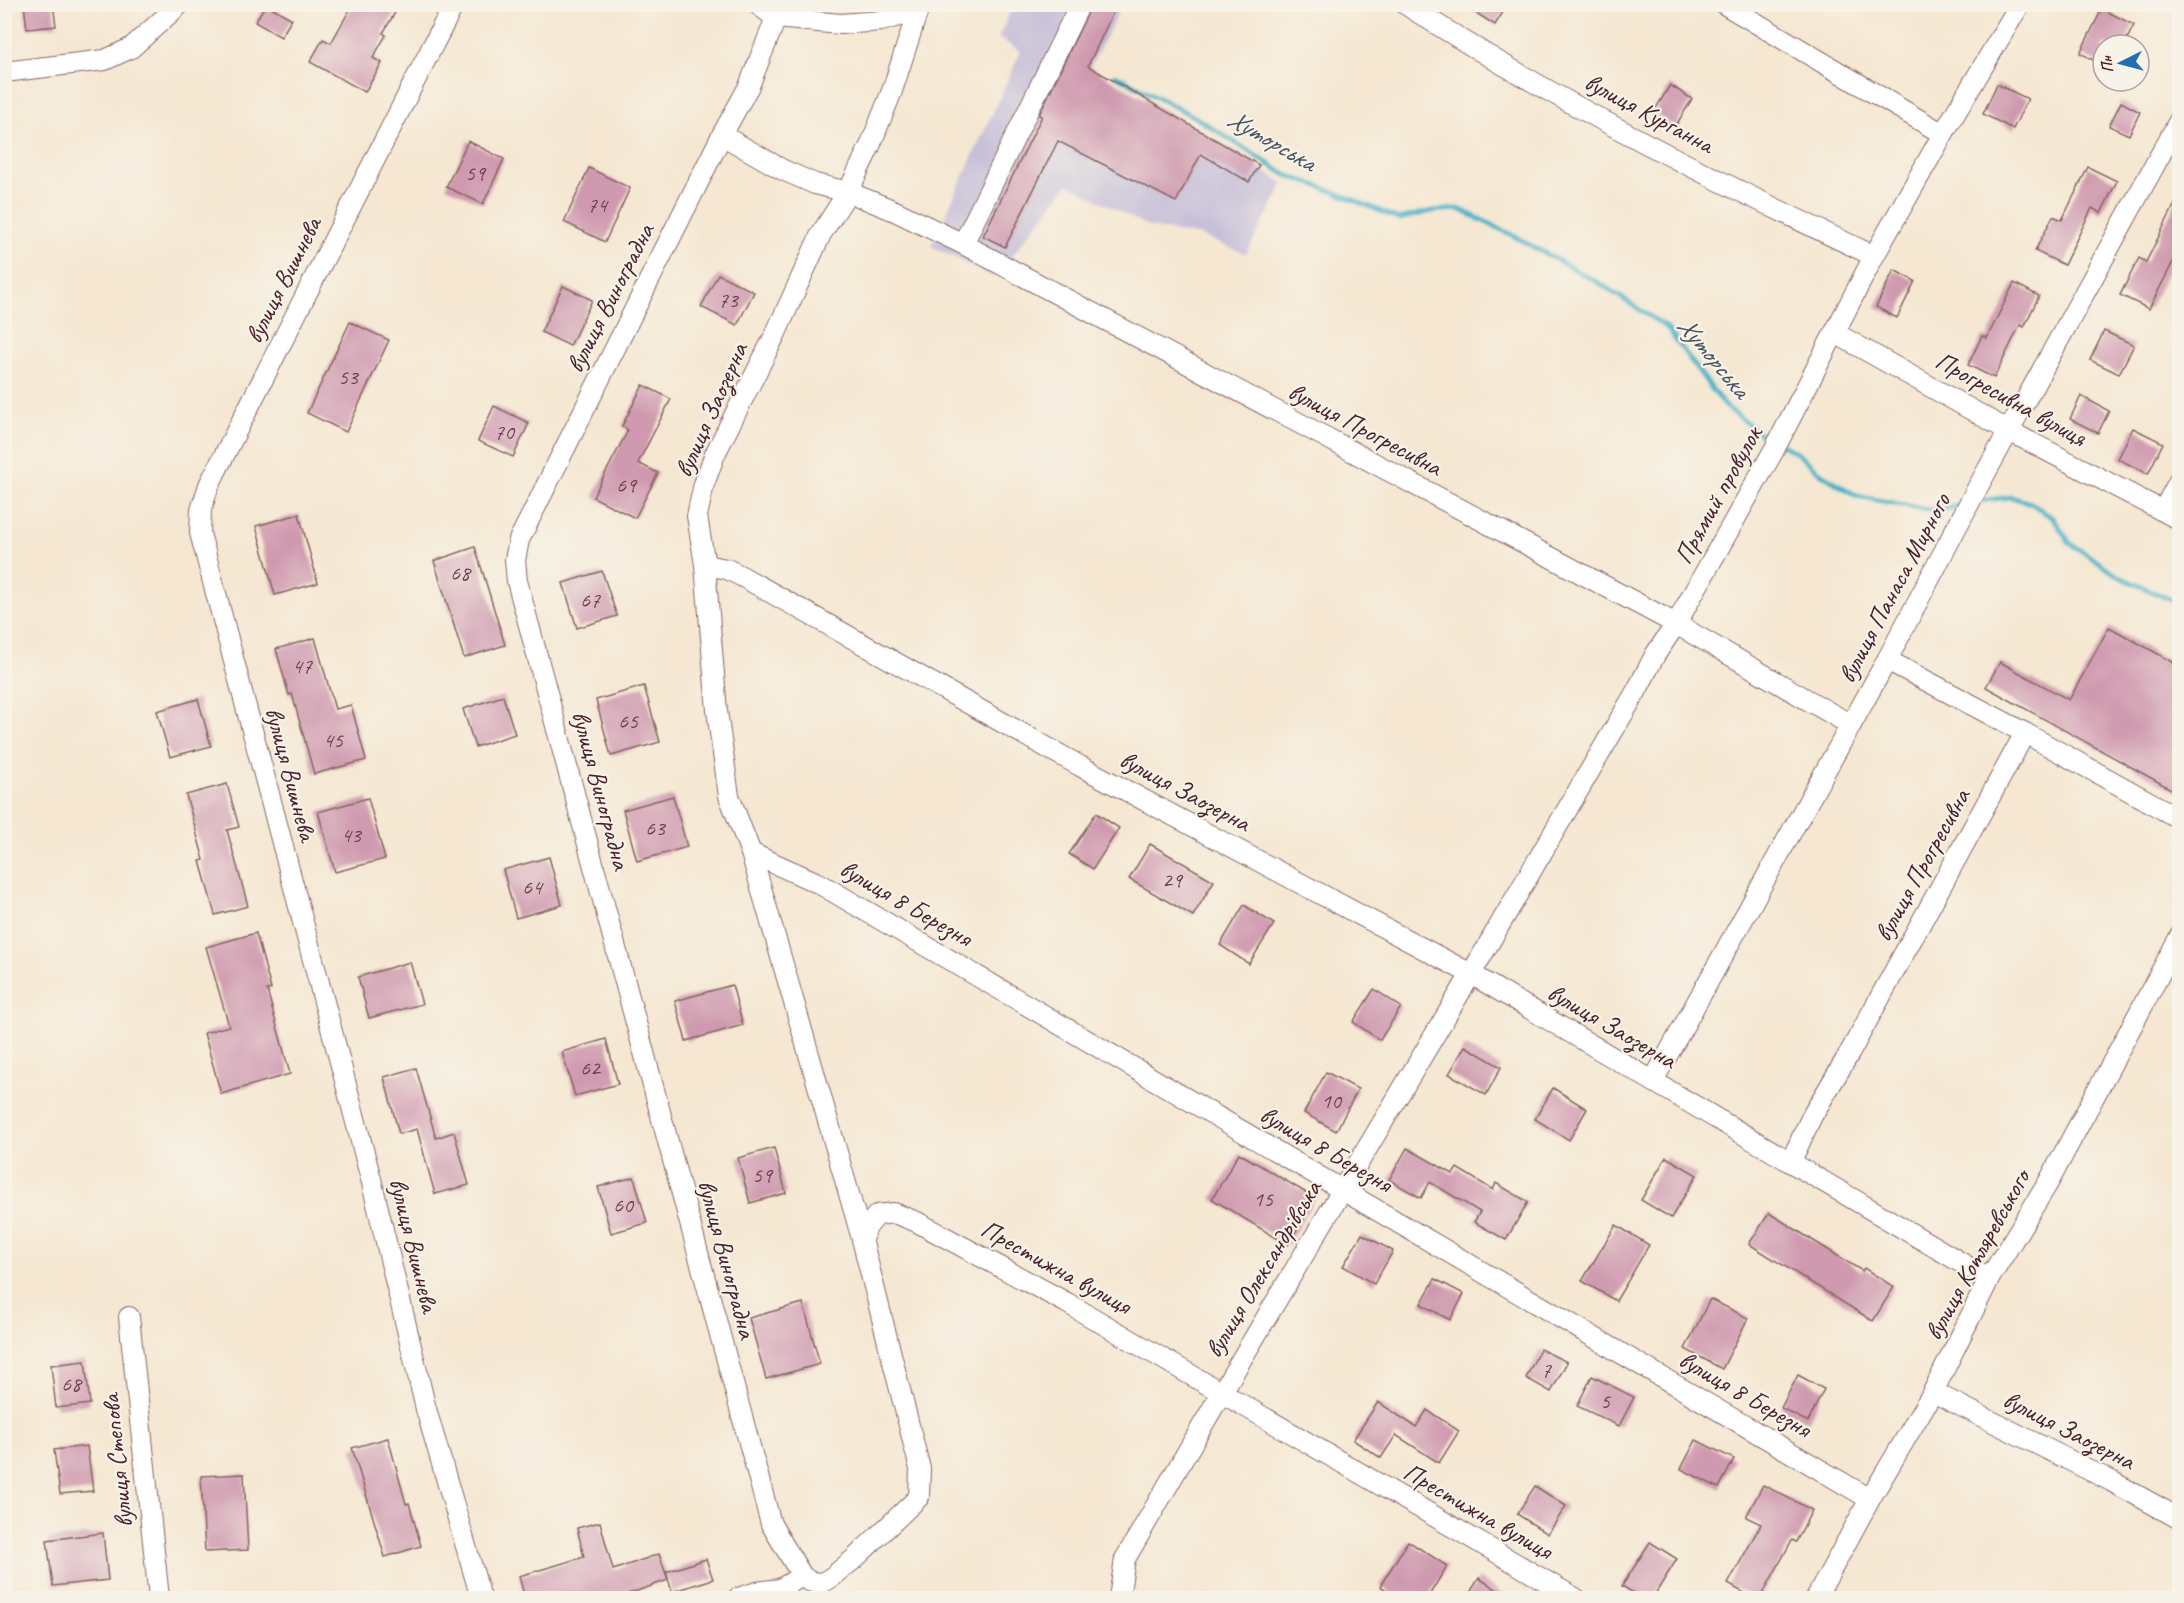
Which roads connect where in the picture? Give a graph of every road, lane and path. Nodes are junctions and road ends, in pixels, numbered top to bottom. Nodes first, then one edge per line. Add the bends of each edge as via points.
1 (180, 4) edge
2 (454, 4) edge
3 (757, 4) edge
4 (1080, 4) edge
5 (1405, 4) edge
6 (1724, 4) edge
7 (2020, 4) edge
8 (918, 8) edge
9 (776, 18) junction
10 (4, 72) edge
11 (2180, 119) edge
12 (1943, 134) junction
13 (722, 135) junction
14 (848, 192) junction
15 (963, 244) junction
16 (1874, 256) junction
17 (1834, 333) junction
18 (2009, 431) junction
19 (2180, 479) edge
20 (2171, 515) edge
21 (705, 565) junction
22 (1676, 624) junction
23 (1887, 660) junction
24 (1851, 725) junction
25 (2025, 733) junction
26 (2180, 819) edge
27 (750, 853) junction
28 (2180, 936) edge
29 (1471, 974) junction
30 (1653, 1081) junction
31 (1791, 1161) junction
32 (1341, 1190) junction
33 (862, 1239) junction
34 (1989, 1279) junction
35 (129, 1317) dead end
36 (1222, 1392) junction
37 (1933, 1392) junction
38 (1870, 1499) junction
39 (2180, 1519) edge
40 (814, 1586) edge
41 (159, 1599) edge
42 (481, 1599) edge
43 (738, 1599) edge
44 (1119, 1599) edge
45 (1575, 1599) edge
46 (1816, 1599) edge

1 - 10 street via 130,48 105,60
2 - 42 street, вулиця Вишнева via 209,485 201,510 200,533 371,1179 426,1409
3 - 9 street
4 - 15 street
5 - 16 street, вулиця Курганна via 1566,101
6 - 12 street
7 - 12 street, Прямий провулок
8 - 9 street via 881,21 840,24
8 - 14 street, вулиця Заозерна via 892,91
9 - 13 street, вулиця Виноградна via 749,86
11 - 18 street, вулиця Панаса Мирного
12 - 16 street, Прямий провулок
13 - 14 street, вулиця Прогресивна via 783,170 815,184
13 - 40 street, вулиця Виноградна via 519,540 515,560 517,581 771,1524
14 - 15 street, вулиця Прогресивна
14 - 21 street, вулиця Заозерна via 821,234 715,454 697,516
15 - 22 street, вулиця Прогресивна
16 - 17 street, Прямий провулок
17 - 18 street, Прогресивна вулиця
17 - 22 street, Прямий провулок via 1779,442
18 - 20 street, Прогресивна вулиця
18 - 23 street, вулиця Панаса Мирного
19 - 20 street, Прогресивна вулиця
21 - 27 street via 717,711 729,796
21 - 29 street, вулиця Заозерна via 743,577 1080,766
22 - 24 street, вулиця Прогресивна
22 - 29 street, Прямий провулок
23 - 24 street, вулиця Панаса Мирного
23 - 25 street
24 - 30 street, вулиця Панаса Мирного
25 - 26 street
25 - 31 street, вулиця Прогресивна via 1812,1116
27 - 32 street, вулиця 8 Березня via 820,884
27 - 33 street
28 - 34 street, вулиця Котляревського via 2048,1184
29 - 30 street, вулиця Заозерна
29 - 32 street, вулиця Олександрівська
30 - 31 street, вулиця Заозерна
31 - 34 street, вулиця Заозерна
32 - 36 street, вулиця Олександрівська
32 - 38 street, вулиця 8 Березня
33 - 36 street, Престижна вулиця via 878,1215 894,1212 1067,1303
33 - 40 street via 921,1486 919,1497 854,1560
34 - 37 street, вулиця Котляревського
35 - 41 street, вулиця Степова
36 - 44 street, вулиця Олександрівська via 1125,1559
36 - 45 street, Престижна вулиця
37 - 38 street, вулиця Котляревського
37 - 39 street, вулиця Заозерна
38 - 46 street, вулиця Котляревського
40 - 43 street via 780,1588

